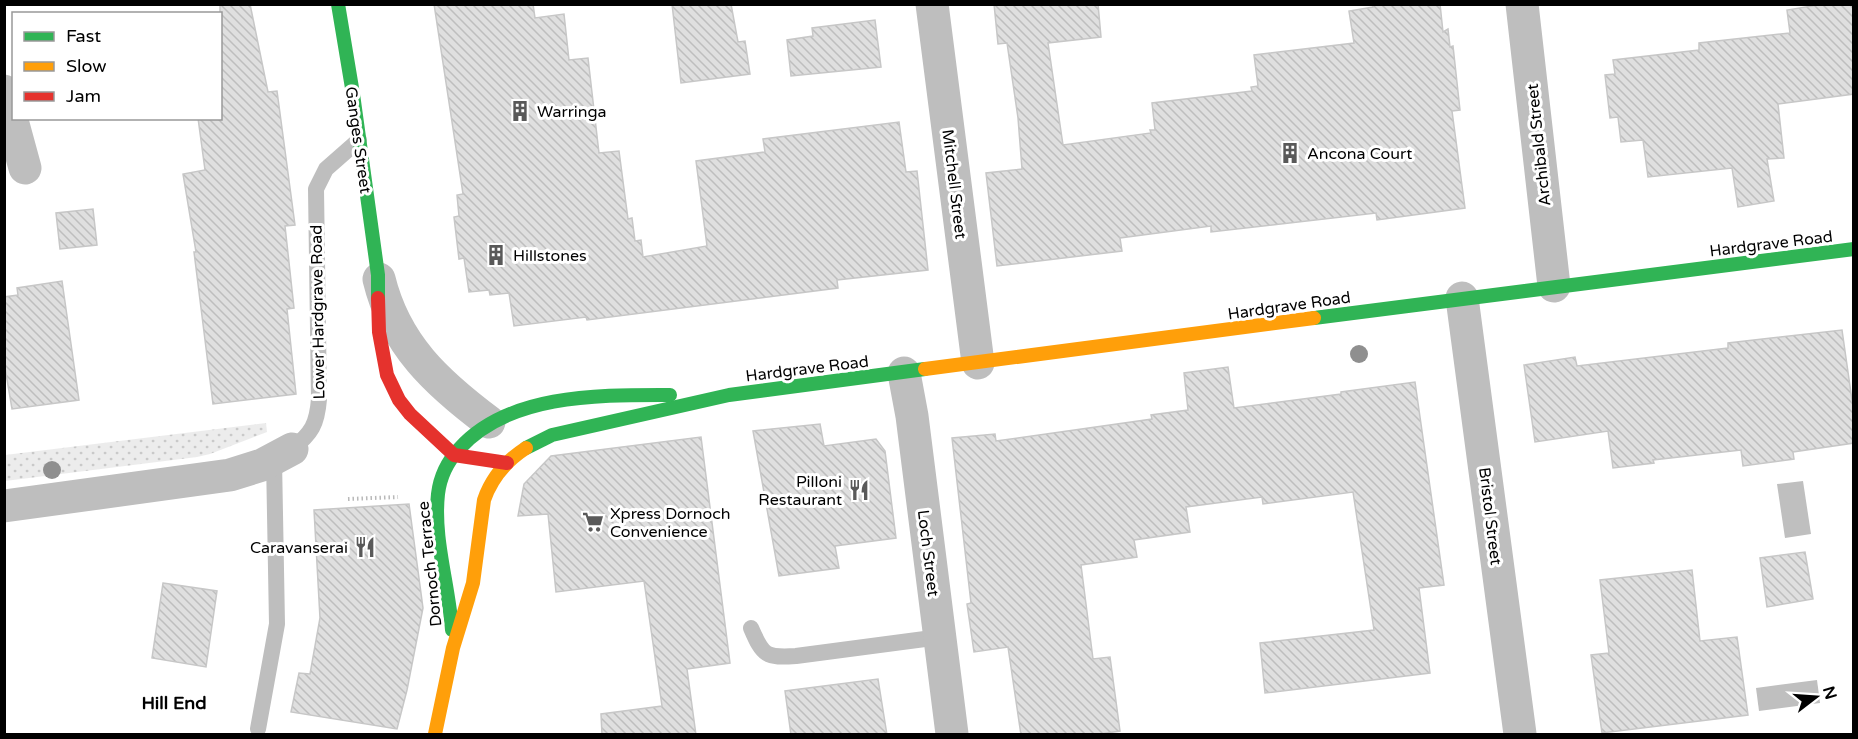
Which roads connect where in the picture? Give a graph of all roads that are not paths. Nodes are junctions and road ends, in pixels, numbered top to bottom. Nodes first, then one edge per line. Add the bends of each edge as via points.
1 (338, 4) edge
2 (932, 4) edge
3 (1522, 4) edge
4 (4, 91) edge
5 (359, 140) junction
6 (25, 168) dead end
7 (1854, 249) edge
8 (378, 275) junction
9 (1554, 286) junction
10 (1462, 298) junction
11 (978, 363) junction
12 (904, 373) junction
13 (729, 395) junction
14 (493, 444) junction
15 (283, 454) junction
16 (454, 455) junction
17 (4, 506) edge
18 (751, 628) dead end
19 (940, 637) junction
20 (450, 658) junction
21 (258, 729) dead end
22 (435, 735) edge
23 (952, 735) edge
24 (1520, 735) edge

1 - 5 street, Ganges Street
2 - 11 street, Mitchell Street
3 - 9 street, Archibald Street
4 - 6 street
5 - 8 street, Ganges Street
5 - 15 lane, Lower Hardgrave Road via 326,169 316,189 319,399 313,428
7 - 9 street, Hardgrave Road
8 - 14 street, Ganges Street via 392,316 420,361
8 - 16 street, Ganges Street via 380,345 387,375 410,414
9 - 10 street, Hardgrave Road
10 - 11 street, Hardgrave Road
10 - 24 street, Bristol Street
11 - 12 street, Hardgrave Road
12 - 13 street, Hardgrave Road
12 - 19 street, Loch Street
13 - 14 street, Hardgrave Road via 559,433 532,443
13 - 14 street, Hardgrave Road via 595,397 523,408
14 - 16 street
14 - 16 street, Dornoch Terrace
14 - 20 street, Dornoch Terrace via 494,477 484,501 475,574
15 - 17 street, Lower Hardgrave Road via 230,475
15 - 21 lane via 276,624
16 - 20 street, Dornoch Terrace via 442,479 438,503 451,606
18 - 19 lane via 760,648 773,658
19 - 23 street, Loch Street
20 - 22 street, Dornoch Terrace

